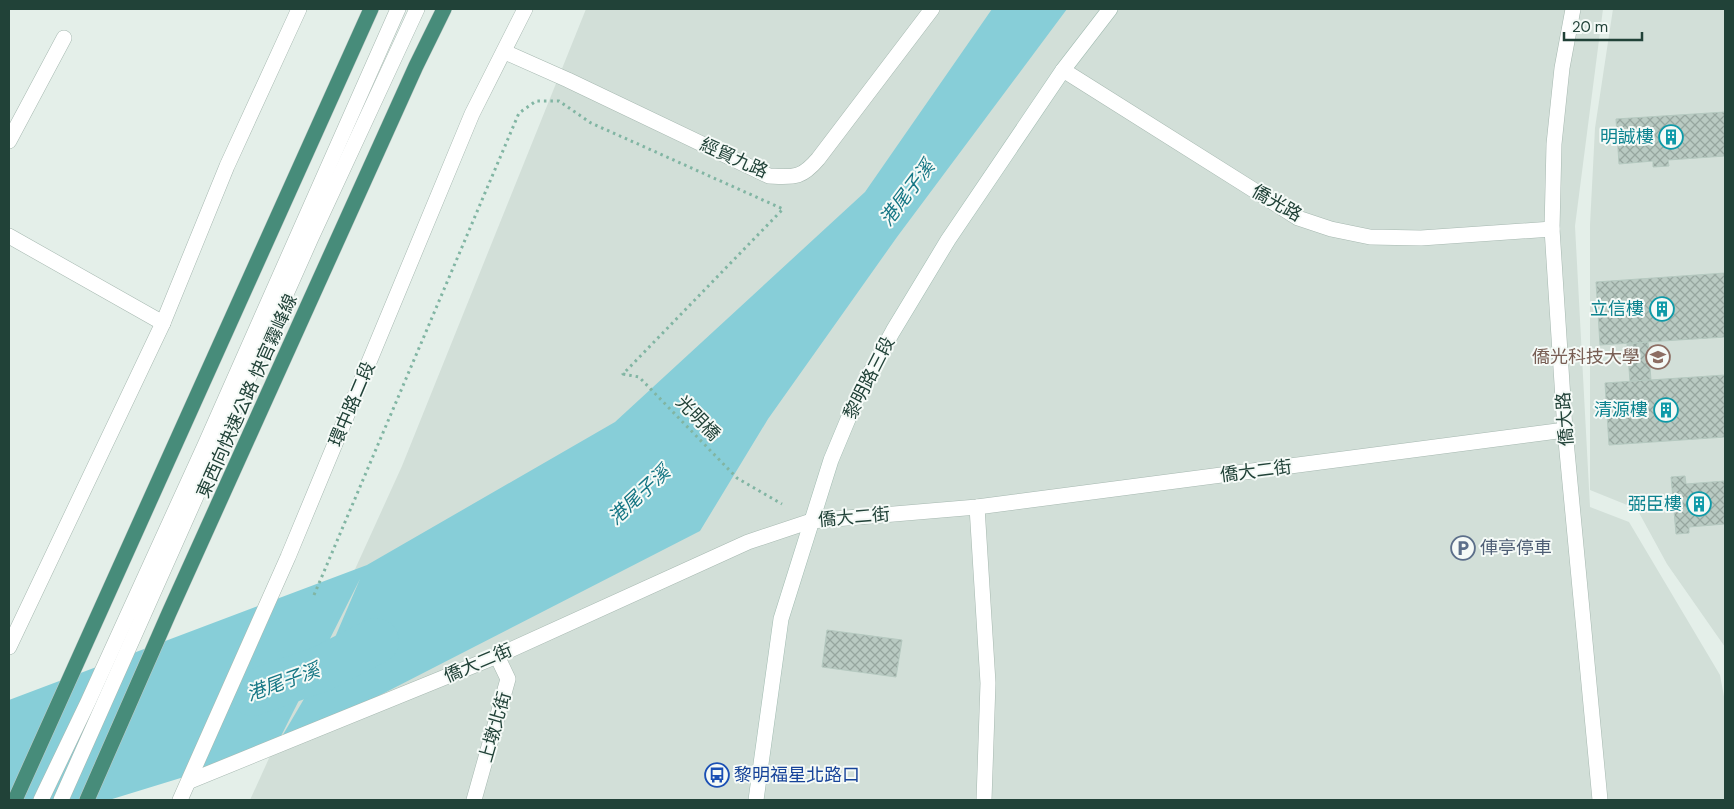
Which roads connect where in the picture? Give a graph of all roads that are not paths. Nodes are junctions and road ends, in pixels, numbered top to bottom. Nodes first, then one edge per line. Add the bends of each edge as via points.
1 (299, 9) edge
2 (372, 9) edge
3 (398, 9) edge
4 (417, 9) edge
5 (444, 9) edge
6 (526, 9) edge
7 (932, 9) edge
8 (1110, 9) edge
9 (1573, 9) edge
10 (64, 38) dead end
11 (505, 52) junction
12 (1063, 70) junction
13 (9, 141) edge
14 (1552, 228) junction
15 (9, 236) edge
16 (163, 323) junction
17 (1565, 430) junction
18 (977, 507) junction
19 (810, 521) junction
20 (9, 646) edge
21 (497, 656) junction
22 (190, 781) junction
23 (15, 800) edge
24 (41, 800) edge
25 (61, 800) edge
26 (87, 800) edge
27 (180, 800) edge
28 (474, 800) edge
29 (756, 800) edge
30 (984, 800) edge
31 (1600, 800) edge

1 - 16 street via 227,166
2 - 23 highway
3 - 24 street via 205,445
4 - 25 street via 311,238
5 - 26 highway, 東西向快速公路 快官霧峰線
6 - 11 street, 環中路二段
7 - 11 street, 經貿九路 via 811,168 797,177 769,176
8 - 12 street, 黎明路三段
9 - 14 street, 僑大路 via 1562,68 1554,144
10 - 13 street
11 - 22 street, 環中路二段 via 472,114 288,557
12 - 14 street, 僑光路 via 1298,218 1370,237 1421,238
12 - 19 street, 黎明路三段 via 948,240 893,331 859,393
14 - 17 street, 僑大路
15 - 16 street
16 - 20 street
17 - 18 street, 僑大二街
17 - 31 street, 僑大路
18 - 19 street, 僑大二街
18 - 30 street via 988,683
19 - 21 street, 僑大二街 via 748,542
19 - 29 street, 黎明路三段 via 781,619
21 - 22 street, 僑大二街
21 - 28 street, 上墩北街 via 508,679
22 - 27 street, 環中路二段

